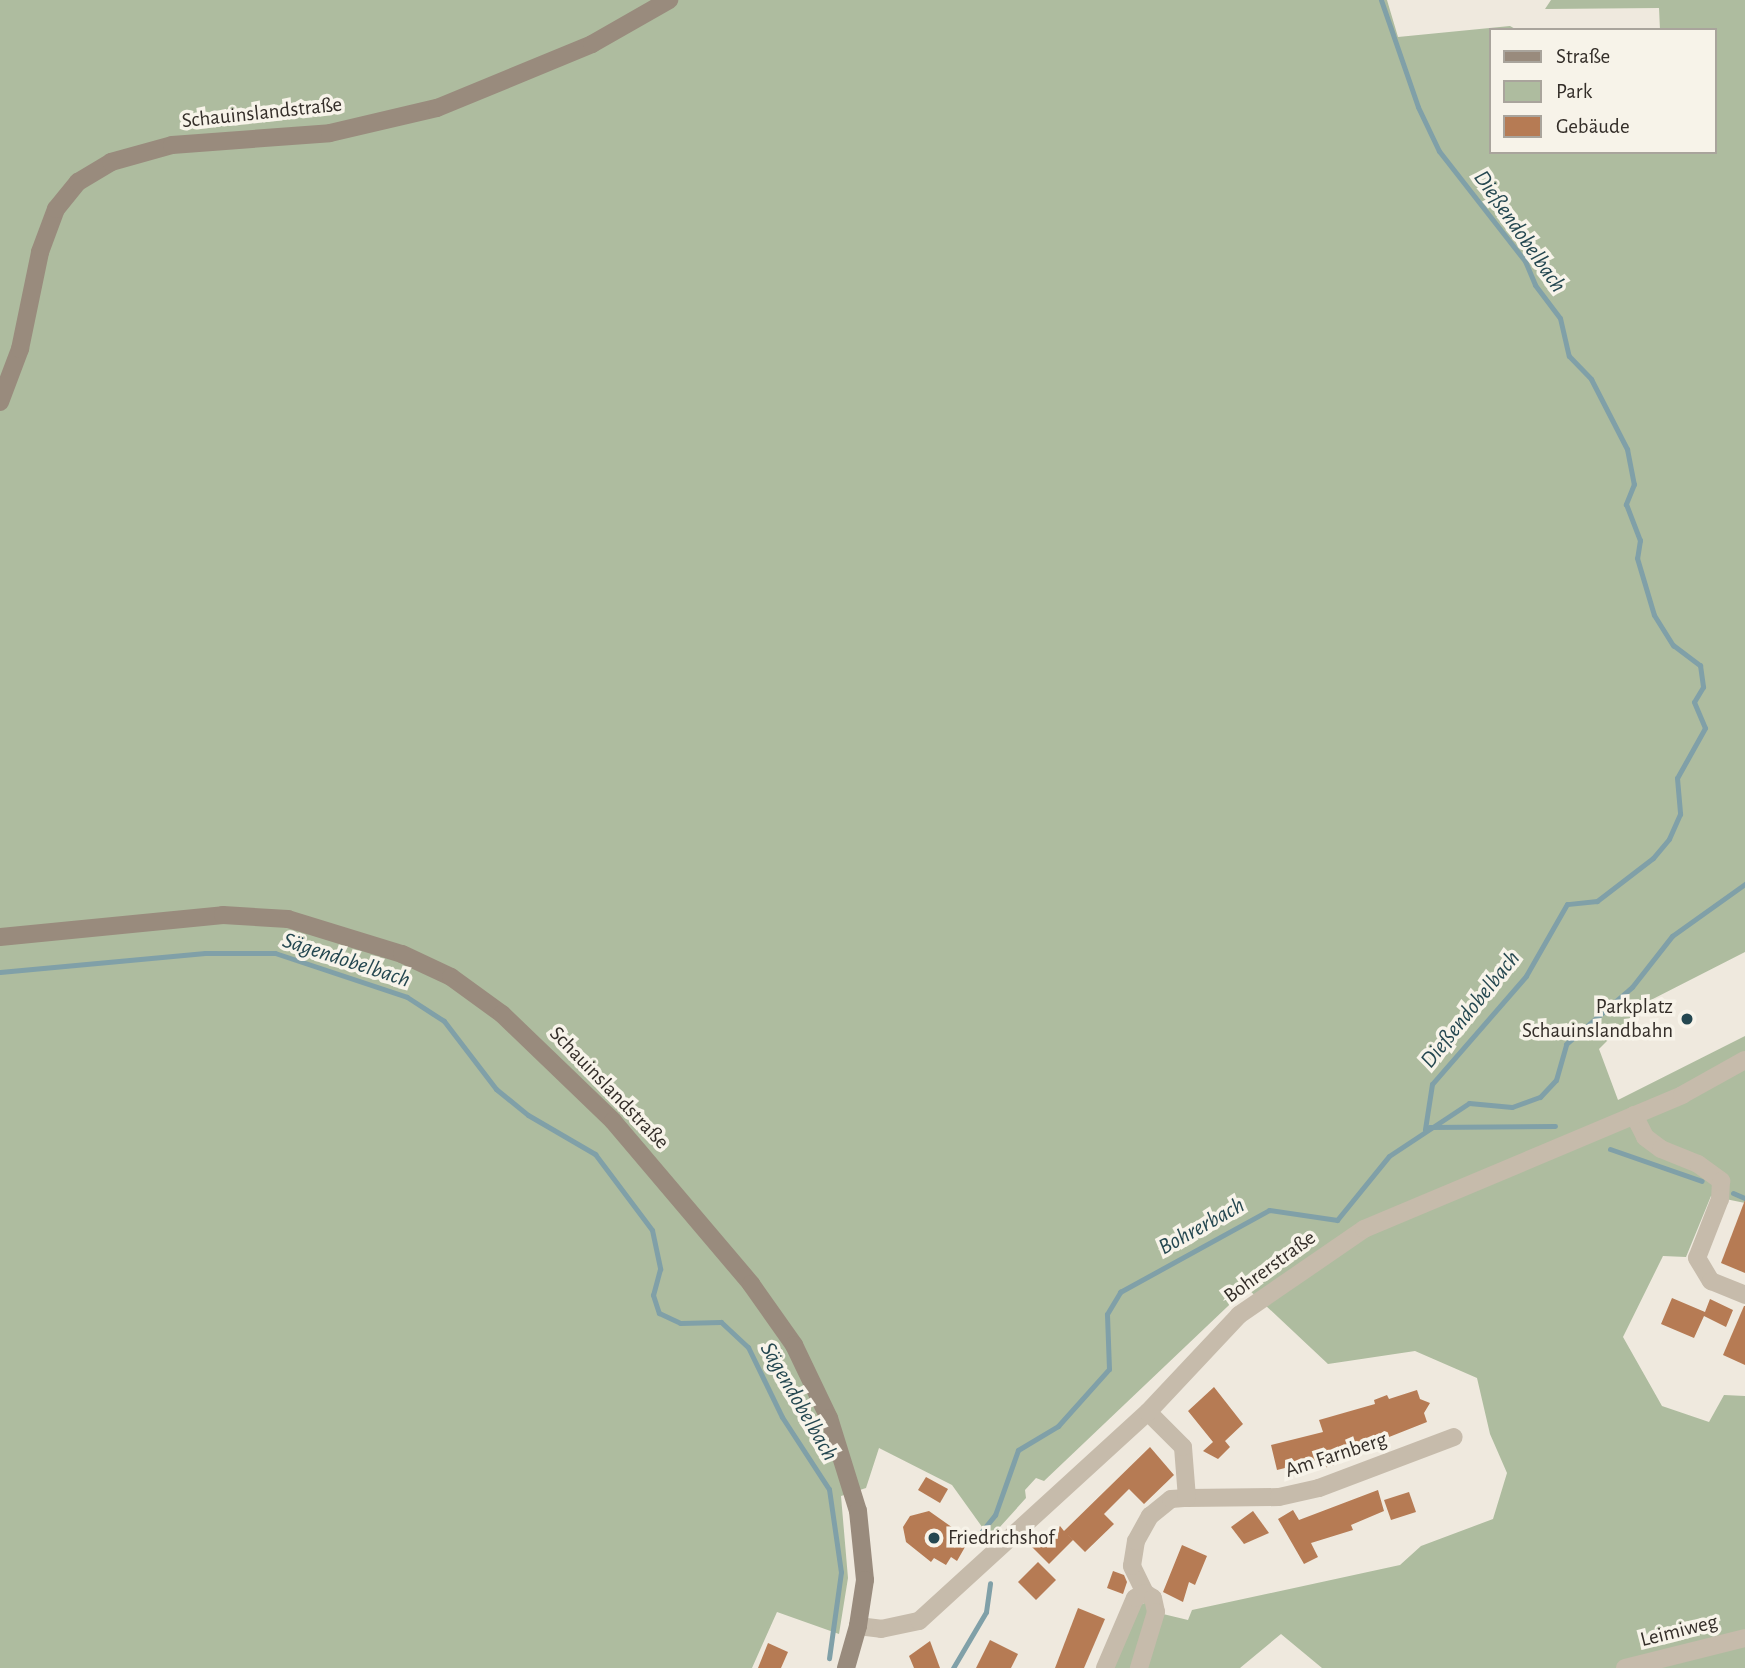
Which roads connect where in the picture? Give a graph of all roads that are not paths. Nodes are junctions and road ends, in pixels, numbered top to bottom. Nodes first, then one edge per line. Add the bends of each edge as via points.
1 (669, 0) edge
2 (0, 402) edge
3 (0, 937) edge
4 (1745, 1060) edge
5 (1634, 1115) junction
6 (1745, 1295) edge
7 (1149, 1412) junction
8 (1454, 1437) dead end
9 (1187, 1498) junction
10 (1145, 1593) junction
11 (858, 1626) junction
12 (1745, 1637) edge
13 (846, 1668) edge
14 (1105, 1668) edge
15 (1139, 1668) edge
16 (1625, 1668) edge

1 - 2 main road, Schauinslandstraße via 592,44 437,108 330,132 172,145 111,162 78,182 56,209 40,252 20,349
3 - 11 main road, Schauinslandstraße via 223,915 288,919 344,932 402,954 452,977 502,1014 550,1055 622,1131 751,1284 794,1345 829,1418 858,1511 865,1580
4 - 5 street, Bohrerstraße
5 - 6 street via 1645,1137 1721,1181 1720,1199 1697,1258 1712,1280
5 - 7 street, Bohrerstraße via 1364,1229 1251,1305
7 - 9 street via 1183,1447
7 - 11 street, Bohrerstraße via 919,1621 881,1629
8 - 9 street, Am Farnberg via 1319,1488 1279,1497
9 - 10 street via 1171,1499 1150,1517 1136,1541 1132,1566
10 - 14 street via 1135,1598
10 - 15 street via 1153,1598 1156,1612
11 - 13 main road, Schauinslandstraße
12 - 16 street, Leimiweg

